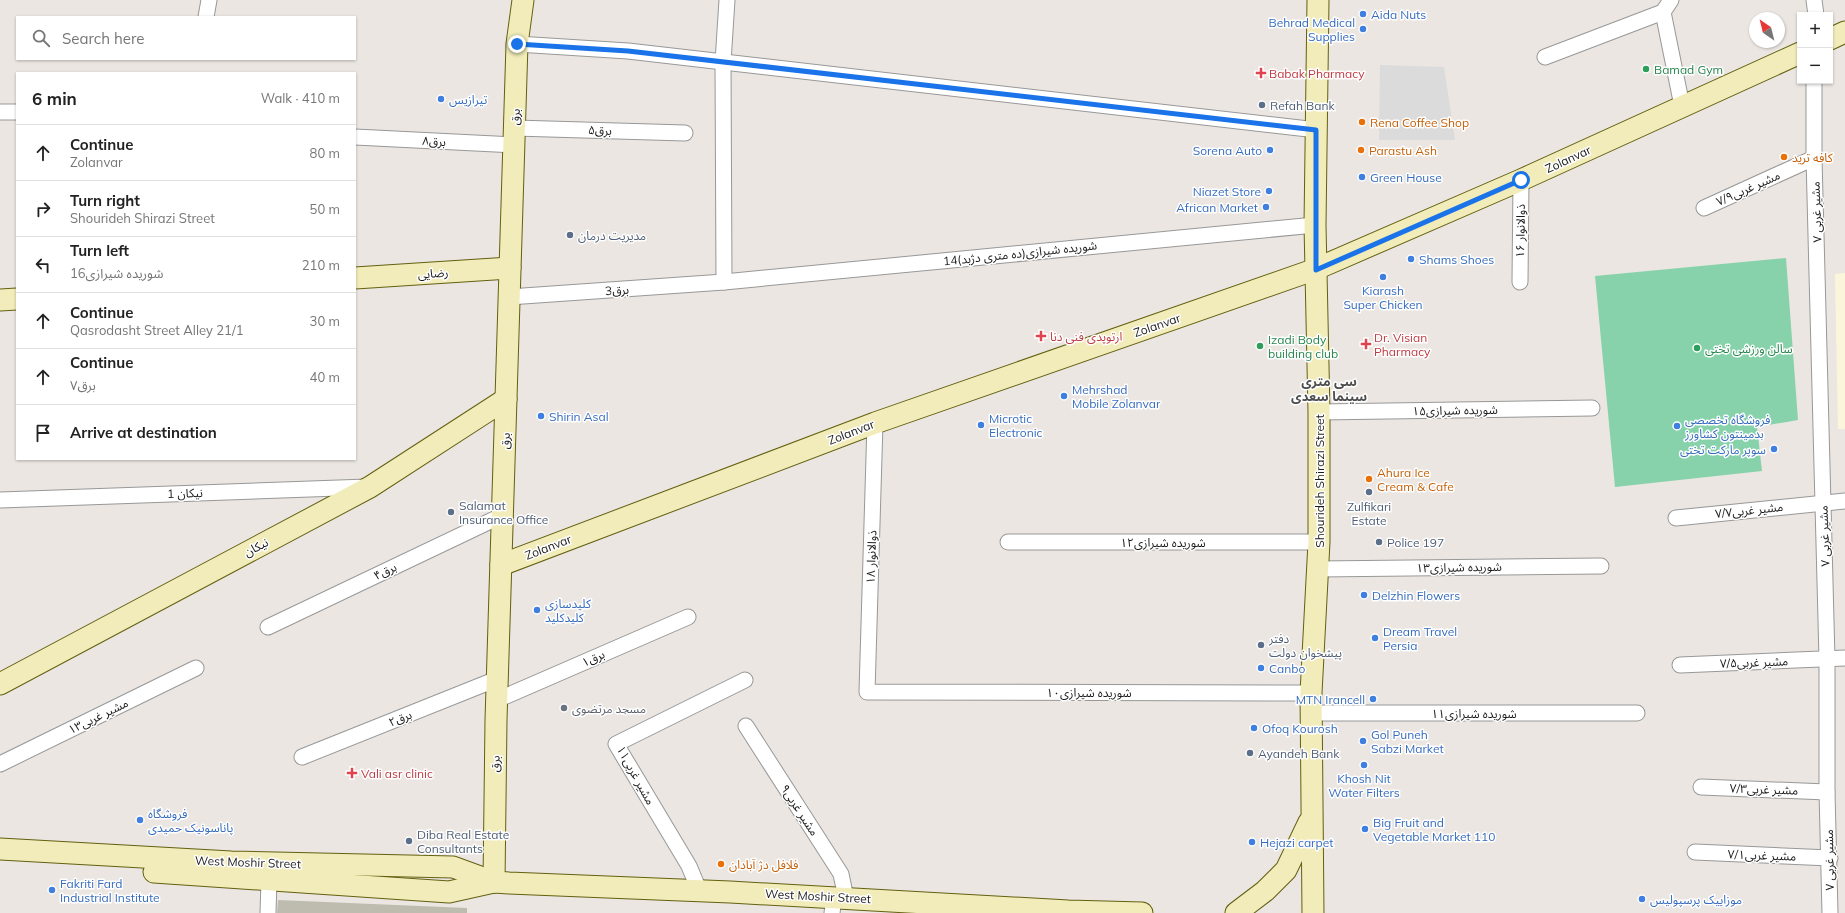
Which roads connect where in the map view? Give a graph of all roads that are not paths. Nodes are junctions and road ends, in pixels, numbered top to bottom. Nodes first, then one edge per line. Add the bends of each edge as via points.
1 (209, 0) edge
2 (523, 0) edge
3 (726, 0) edge
4 (1318, 0) edge
5 (1814, 0) edge
6 (1667, 6) edge
7 (1816, 12) edge
8 (206, 16) edge
9 (1845, 32) edge
10 (1833, 38) edge
11 (517, 44) junction
12 (1797, 54) edge
13 (1545, 57) dead end
14 (723, 62) junction
15 (1814, 84) edge
16 (1682, 106) junction
17 (0, 112) edge
18 (16, 112) edge
19 (1316, 130) junction
20 (685, 133) dead end
21 (514, 136) junction
22 (356, 137) edge
23 (1814, 158) junction
24 (1521, 180) junction
25 (1704, 208) dead end
26 (1315, 225) junction
27 (510, 268) junction
28 (1316, 270) junction
29 (356, 278) edge
30 (724, 282) junction
31 (1520, 282) dead end
32 (509, 297) junction
33 (16, 299) edge
34 (0, 300) edge
35 (506, 399) junction
36 (1592, 408) dead end
37 (1319, 412) junction
38 (874, 423) junction
39 (370, 486) junction
40 (0, 500) edge
41 (1845, 501) edge
42 (1822, 502) junction
43 (502, 515) junction
44 (1676, 518) dead end
45 (1008, 542) dead end
46 (1319, 542) junction
47 (501, 565) junction
48 (1601, 566) dead end
49 (1318, 569) junction
50 (688, 616) dead end
51 (268, 627) dead end
52 (1845, 658) edge
53 (1827, 659) junction
54 (1680, 664) dead end
55 (196, 668) dead end
56 (497, 679) junction
57 (745, 680) dead end
58 (0, 684) edge
59 (867, 692) joint
60 (1311, 693) junction
61 (497, 700) junction
62 (1311, 713) junction
63 (1638, 713) dead end
64 (746, 726) dead end
65 (302, 757) dead end
66 (0, 764) edge
67 (1701, 787) dead end
68 (1827, 792) junction
69 (1311, 818) junction
70 (0, 849) edge
71 (1695, 852) dead end
72 (1830, 858) junction
73 (0, 861) edge
74 (269, 880) junction
75 (494, 882) junction
76 (699, 890) junction
77 (837, 903) edge
78 (958, 909) edge
79 (1067, 912) edge
80 (268, 913) edge
81 (1142, 913) edge
82 (1236, 913) edge
83 (1313, 913) edge
84 (1830, 913) edge

1 - 8 street
2 - 11 street, برق
3 - 14 street
4 - 19 street, Shourideh Shirazi Street
5 - 7 street
6 - 13 street
6 - 16 street
9 - 10 street
11 - 14 street via 628,51
11 - 21 street, برق
12 - 16 street, Zolanvar
14 - 19 street
14 - 30 street
15 - 23 street, مشیر غربی ۷
16 - 24 street, Zolanvar
17 - 18 street
19 - 26 street, Shourideh Shirazi Street
20 - 21 street, برق۵
21 - 22 street, برق۸
21 - 27 street, برق
23 - 25 street, ۷/۹مشیر غربی
23 - 42 street, مشیر غربی ۷
24 - 28 street, Zolanvar
24 - 31 street, ذوالانوار ۱۶
26 - 28 street, Shourideh Shirazi Street
26 - 30 street, 14شوریده شیرازی(ده متری دژبد)
27 - 29 street, رضایی
27 - 32 street, برق
28 - 37 street, Shourideh Shirazi Street
28 - 38 street, Zolanvar
30 - 32 street, 3برق
32 - 35 street, برق
33 - 34 street
35 - 39 street, نیکان
35 - 43 street, برق
36 - 37 street, شوریده شیرازی۱۵
37 - 46 street, Shourideh Shirazi Street
38 - 47 street, Zolanvar
38 - 59 street, ذوالانوار ۱۸
39 - 40 street, نیکان 1
39 - 58 street, نیکان
41 - 42 street, ۷/۷مشیر غربی
42 - 44 street, ۷/۷مشیر غربی
42 - 53 street, مشیر غربی ۷
43 - 47 street, برق
43 - 51 street, برق۴
45 - 46 street, شوریده شیرازی۱۲
46 - 49 street, Shourideh Shirazi Street
47 - 56 street, برق
48 - 49 street, شوریده شیرازی۱۳
49 - 60 street, Shourideh Shirazi Street
50 - 61 street, برق۱
52 - 53 street, ۷/۵مشیر غربی
53 - 54 street, ۷/۵مشیر غربی
53 - 68 street, مشیر غربی ۷
55 - 66 street, مشیر غربی۱۳
56 - 61 street, برق
56 - 65 street, برق۲
57 - 76 street, مشیر غربی۱۱ via 616,744 690,866
59 - 60 street, ۱۰شوریده شیرازی
60 - 62 street, Shourideh Shirazi Street
61 - 75 street, برق
62 - 63 street, شوریده شیرازی۱۱
62 - 69 street, Shourideh Shirazi Street
64 - 77 street, مشیر غربی۹ via 841,874
67 - 68 street, ۷/۳مشیر غربی
68 - 72 street, مشیر غربی ۷
69 - 82 street via 1286,870 1265,891
69 - 83 street, Shourideh Shirazi Street
70 - 75 street, West Moshir Street via 231,862 453,867
71 - 72 street, ۷/۱مشیر غربی
72 - 84 street, مشیر غربی ۷
73 - 74 street, West Moshir Street
74 - 75 street, West Moshir Street via 449,892
74 - 80 street
75 - 76 street, West Moshir Street
76 - 77 street, West Moshir Street
77 - 78 street, West Moshir Street
78 - 79 street, West Moshir Street
79 - 81 street, West Moshir Street

